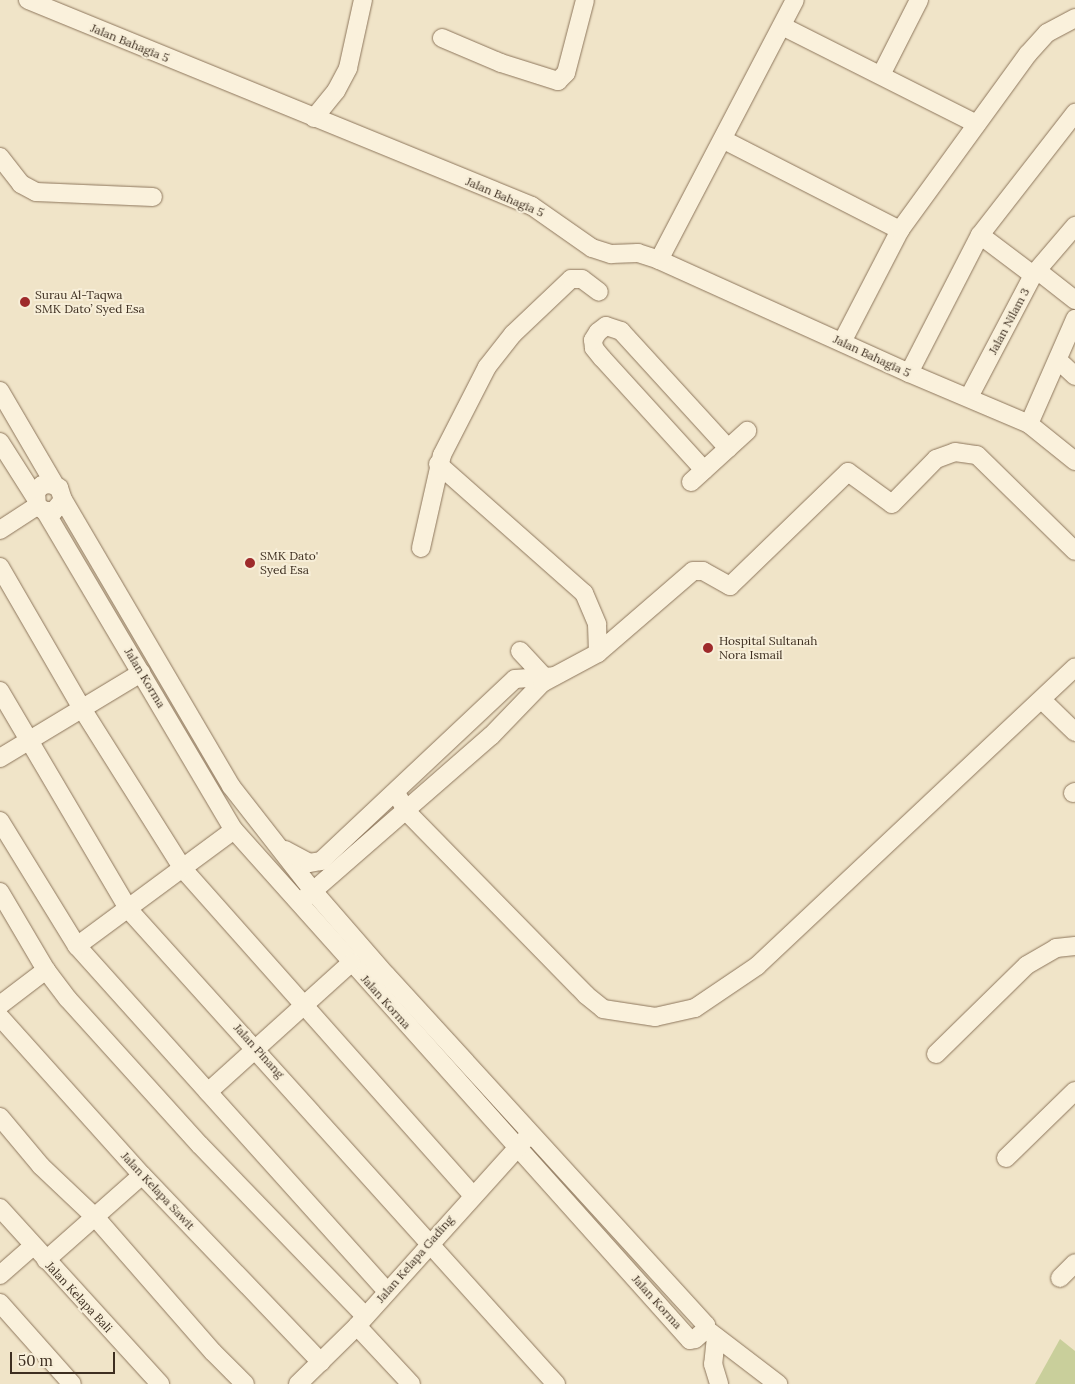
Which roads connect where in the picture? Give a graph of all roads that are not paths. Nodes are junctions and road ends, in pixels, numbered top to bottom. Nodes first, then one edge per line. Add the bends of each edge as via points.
1 (28, 0) edge
2 (362, 0) edge
3 (585, 0) edge
4 (795, 0) edge
5 (919, 0) edge
6 (1075, 18) edge
7 (782, 26) junction
8 (442, 38) dead end
9 (880, 75) junction
10 (1075, 113) edge
11 (314, 118) junction
12 (977, 124) junction
13 (724, 140) junction
14 (0, 157) edge
15 (153, 197) dead end
16 (1075, 226) edge
17 (900, 230) junction
18 (980, 235) junction
19 (659, 260) junction
20 (1036, 273) junction
21 (599, 292) dead end
22 (1075, 300) edge
23 (1075, 319) edge
24 (842, 342) junction
25 (1058, 361) junction
26 (909, 373) junction
27 (1075, 376) edge
28 (0, 391) edge
29 (969, 397) junction
30 (1029, 424) junction
31 (747, 431) dead end
32 (0, 442) edge
33 (728, 448) junction
34 (1075, 462) edge
35 (438, 464) junction
36 (59, 493) junction
37 (39, 505) junction
38 (0, 530) edge
39 (420, 548) dead end
40 (1075, 551) edge
41 (0, 568) edge
42 (520, 651) dead end
43 (598, 653) junction
44 (1075, 667) edge
45 (141, 672) junction
46 (547, 678) junction
47 (0, 691) edge
48 (1042, 700) junction
49 (81, 707) junction
50 (1075, 732) edge
51 (28, 741) junction
52 (0, 758) edge
53 (421, 770) junction
54 (434, 787) junction
55 (396, 793) junction
56 (407, 812) junction
57 (0, 821) edge
58 (234, 830) junction
59 (280, 847) junction
60 (183, 869) junction
61 (313, 890) junction
62 (0, 892) edge
63 (300, 903) junction
64 (129, 910) junction
65 (77, 946) junction
66 (1075, 946) edge
67 (351, 963) junction
68 (46, 970) junction
69 (0, 1005) edge
70 (303, 1006) junction
71 (0, 1017) edge
72 (256, 1048) junction
73 (936, 1054) dead end
74 (1075, 1091) edge
75 (208, 1092) junction
76 (0, 1117) edge
77 (531, 1132) junction
78 (518, 1146) junction
79 (1006, 1158) dead end
80 (142, 1175) junction
81 (472, 1194) junction
82 (0, 1208) edge
83 (96, 1218) junction
84 (429, 1243) junction
85 (33, 1246) junction
86 (46, 1260) junction
87 (1075, 1263) edge
88 (0, 1275) edge
89 (1060, 1278) dead end
90 (387, 1291) junction
91 (0, 1303) edge
92 (361, 1321) junction
93 (711, 1333) junction
94 (320, 1362) junction
95 (72, 1384) edge
96 (160, 1384) edge
97 (246, 1384) edge
98 (298, 1384) edge
99 (411, 1384) edge
100 (556, 1384) edge
101 (719, 1384) edge
102 (778, 1384) edge

1 - 11 street, Jalan Bahagia 5
2 - 11 street via 348,68 336,91
3 - 8 street via 566,73 558,81 501,63
4 - 7 street
5 - 9 street
6 - 12 street via 1047,33
7 - 9 street
7 - 13 street
9 - 12 street
10 - 18 street
11 - 19 street, Jalan Bahagia 5 via 532,206 592,248 611,254 638,253
12 - 17 street
13 - 17 street
13 - 19 street
14 - 15 street via 21,184 36,192
16 - 20 street, Jalan Nilam 3
17 - 24 street
18 - 20 street
18 - 26 street
19 - 24 street, Jalan Bahagia 5
20 - 22 street
20 - 29 street, Jalan Nilam 3
21 - 35 street via 582,279 571,279 513,334 487,367
23 - 25 street
24 - 26 street, Jalan Bahagia 5
25 - 27 street
25 - 30 street
26 - 29 street, Jalan Bahagia 5
28 - 36 street, Jalan Korma
29 - 30 street, Jalan Bahagia 5
30 - 34 street, Jalan Bahagia 5
31 - 33 street
32 - 37 street, Jalan Korma
33 - 33 street via 621,331 606,326 598,332 593,340 594,348 698,476
35 - 39 street
35 - 43 street via 584,593 597,624
36 - 37 street via 54,511
36 - 37 street via 42,485
36 - 59 street, Jalan Korma via 231,786
37 - 38 street
37 - 45 street, Jalan Korma
40 - 43 street via 977,456 963,451 936,459 892,504 848,472 730,586 703,571 693,571
41 - 49 street
42 - 46 street
43 - 46 street
44 - 48 street
45 - 49 street
45 - 58 street, Jalan Korma
46 - 53 street via 515,679
46 - 54 street via 491,736
47 - 51 street, Jalan Pinang
48 - 50 street
48 - 56 street via 757,966 695,1008 655,1017 603,1009 586,995
49 - 51 street
49 - 60 street
51 - 52 street
51 - 64 street, Jalan Pinang
53 - 54 street
53 - 55 street
54 - 56 street
55 - 56 street
55 - 59 street via 321,861 309,863
56 - 61 street
57 - 65 street
58 - 60 street
58 - 63 street, Jalan Korma
59 - 61 street, Jalan Korma
60 - 64 street
60 - 70 street
61 - 63 street
61 - 77 street, Jalan Korma via 386,975
62 - 68 street
63 - 67 street, Jalan Korma
64 - 65 street
64 - 72 street, Jalan Pinang
65 - 75 street
66 - 73 street via 1056,948 1027,965
67 - 70 street
67 - 78 street, Jalan Korma
68 - 69 street
68 - 92 street via 68,999
70 - 72 street
70 - 81 street
71 - 80 street, Jalan Kelapa Sawit
72 - 75 street
72 - 84 street, Jalan Pinang
74 - 79 street
75 - 90 street
76 - 83 street via 41,1166
77 - 78 street, Jalan Kelapa Gading
77 - 93 street, Jalan Korma
78 - 81 street, Jalan Kelapa Gading
78 - 93 street, Jalan Korma via 690,1340
80 - 83 street
80 - 94 street, Jalan Kelapa Sawit
81 - 84 street, Jalan Kelapa Gading
82 - 85 street, Jalan Kelapa Bali
83 - 86 street
83 - 97 street via 213,1352
84 - 90 street, Jalan Kelapa Gading
84 - 100 street, Jalan Pinang
85 - 86 street, Jalan Kelapa Bali
85 - 88 street
86 - 96 street, Jalan Kelapa Bali
87 - 89 street
90 - 92 street, Jalan Kelapa Gading
91 - 95 street
92 - 94 street, Jalan Kelapa Gading
92 - 99 street
93 - 101 street via 713,1364
93 - 102 street
94 - 98 street, Jalan Kelapa Gading

